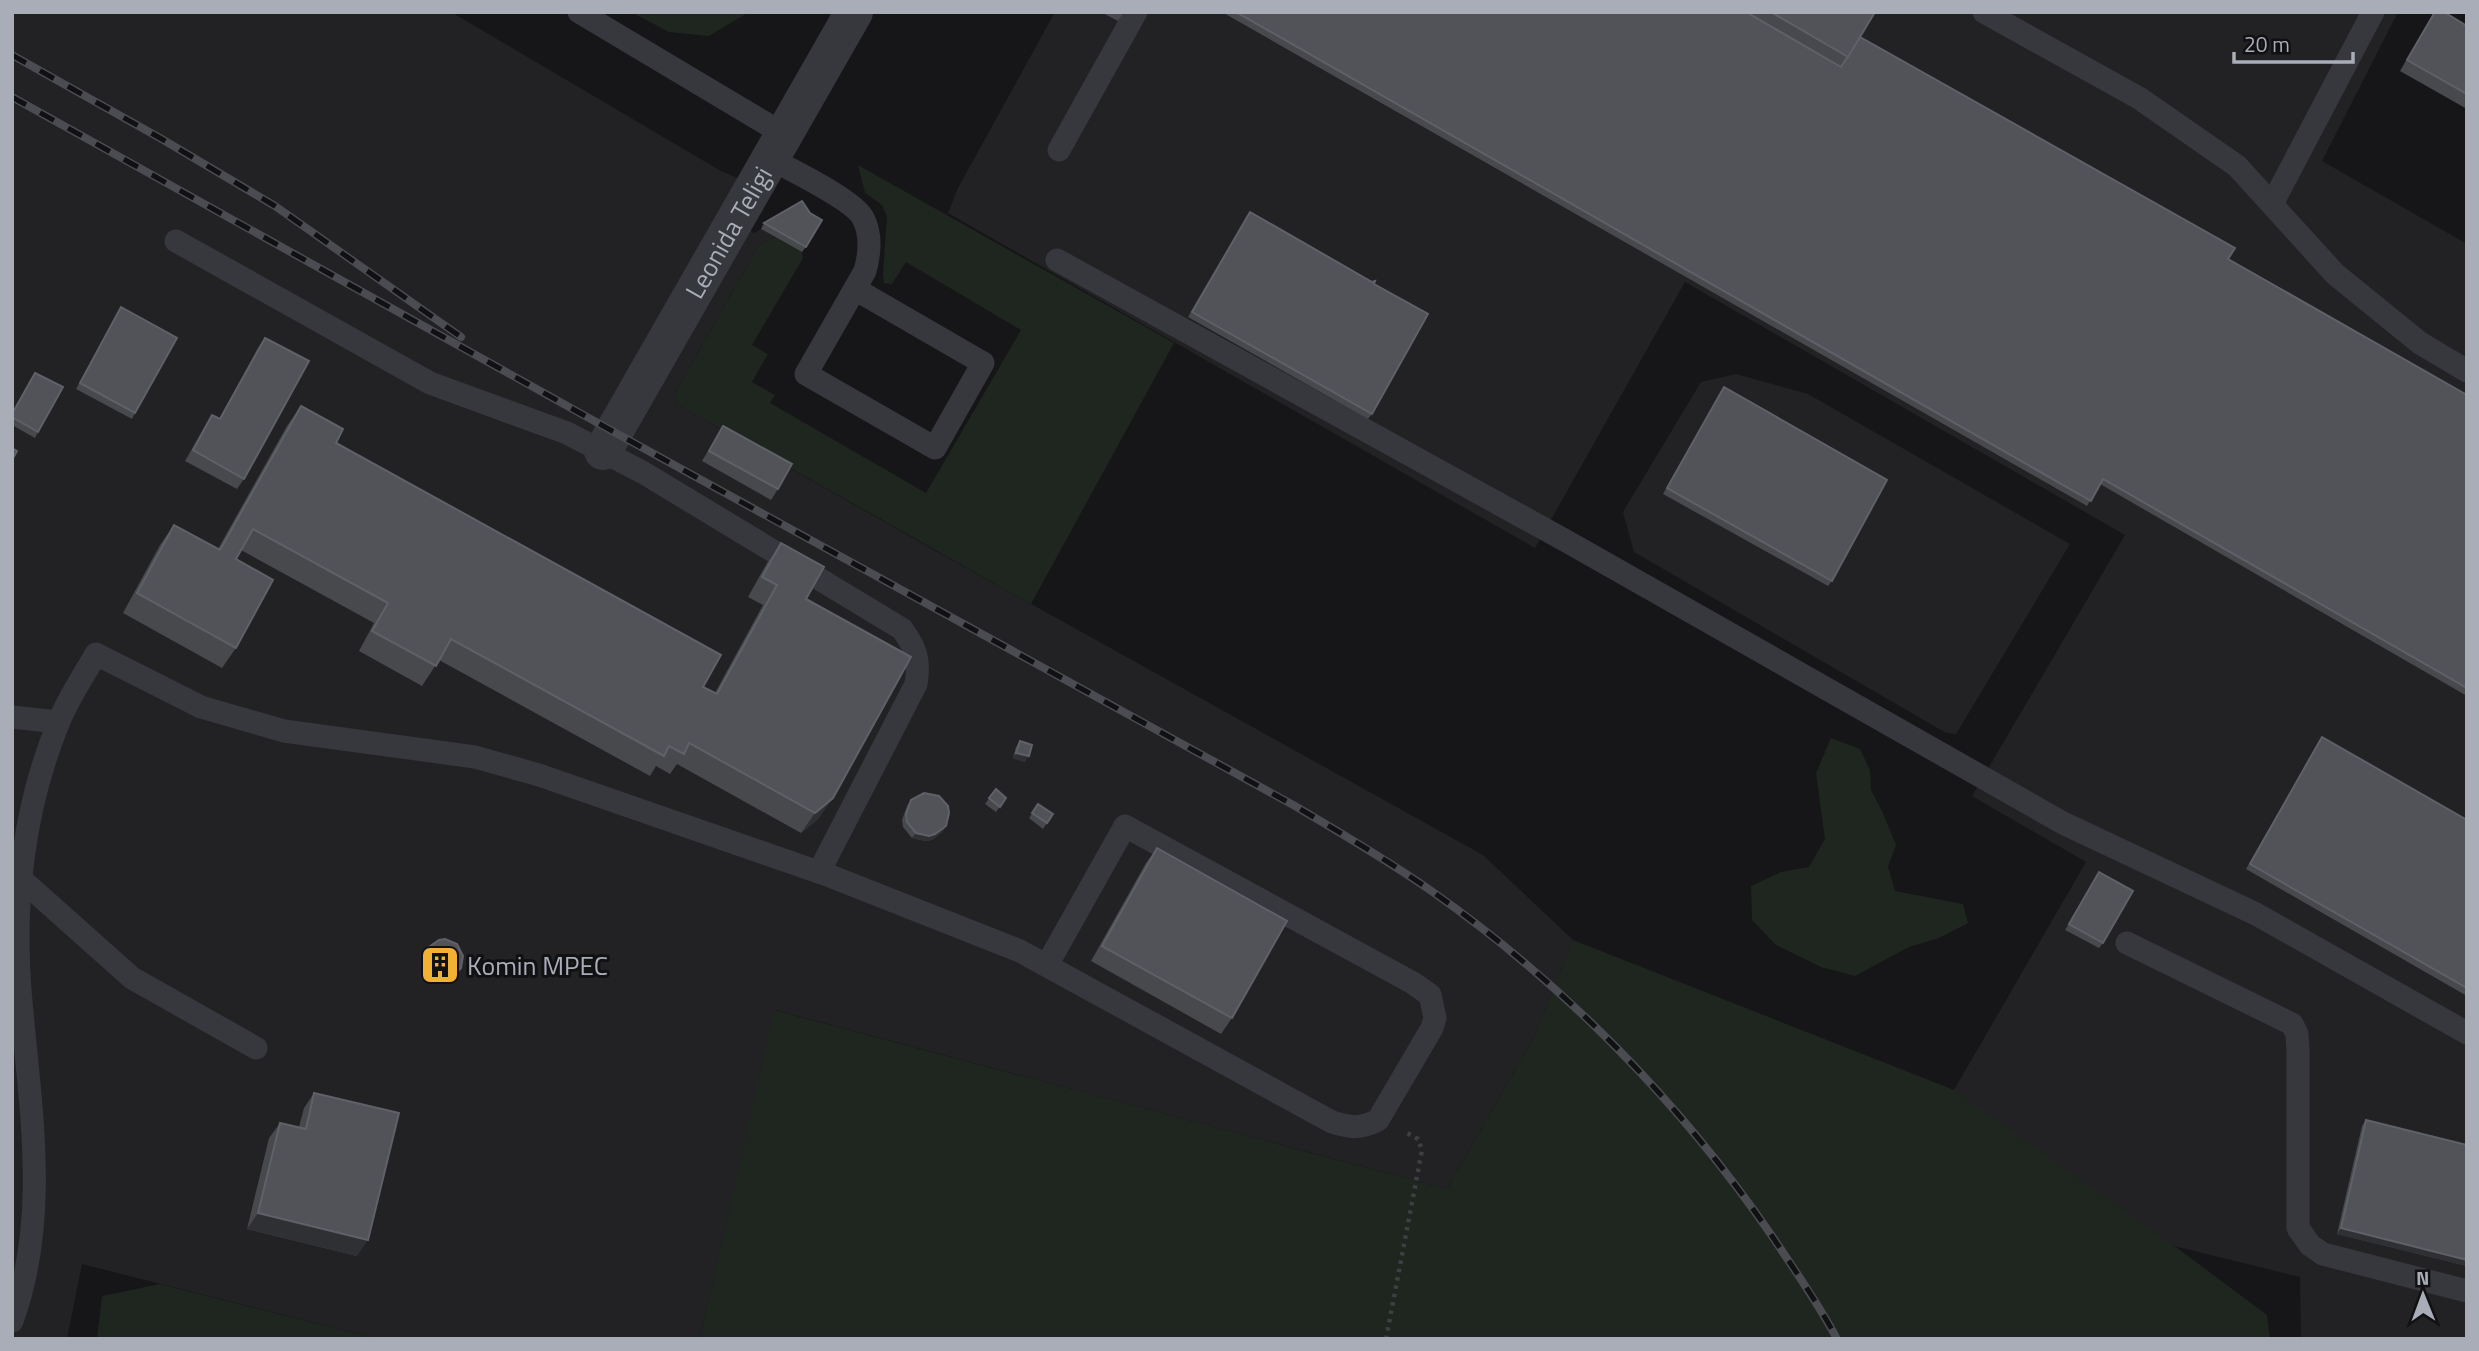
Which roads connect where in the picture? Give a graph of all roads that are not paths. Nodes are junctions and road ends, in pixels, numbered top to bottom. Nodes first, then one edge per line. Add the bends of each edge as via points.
1 (579, 12) edge
2 (855, 12) edge
3 (1136, 12) edge
4 (1984, 12) edge
5 (2373, 12) edge
6 (778, 147) junction
7 (1059, 150) dead end
8 (2272, 204) junction
9 (176, 241) dead end
10 (1057, 260) dead end
11 (855, 289) junction
12 (2467, 371) edge
13 (603, 451) junction
14 (12, 717) edge
15 (58, 722) junction
16 (819, 872) junction
17 (17, 875) edge
18 (2127, 943) dead end
19 (1047, 965) junction
20 (2467, 1033) edge
21 (256, 1048) dead end
22 (2467, 1291) edge
23 (12, 1321) edge

1 - 6 lane
2 - 6 street, Leonida Teligi
3 - 7 lane
4 - 8 lane via 2139,98 2238,166
5 - 8 lane
6 - 11 lane via 862,216 870,254
6 - 13 street, Leonida Teligi
8 - 12 lane via 2335,274 2420,343
9 - 13 lane via 430,383 567,433
10 - 20 lane via 2063,823 2256,914
11 - 11 lane via 806,374 935,448 984,363
13 - 16 lane via 902,629 913,644 919,667 916,684
14 - 15 lane
15 - 16 lane via 96,654 201,706 284,731 475,757
15 - 17 lane via 30,806
16 - 19 lane via 1020,950
17 - 21 lane via 132,978
17 - 23 lane via 35,1190 31,1248
18 - 22 lane via 2292,1024 2298,1051 2298,1228 2310,1245 2323,1254
19 - 19 lane via 1352,1129 1378,1120 1435,1018 1430,995 1413,984 1125,826

